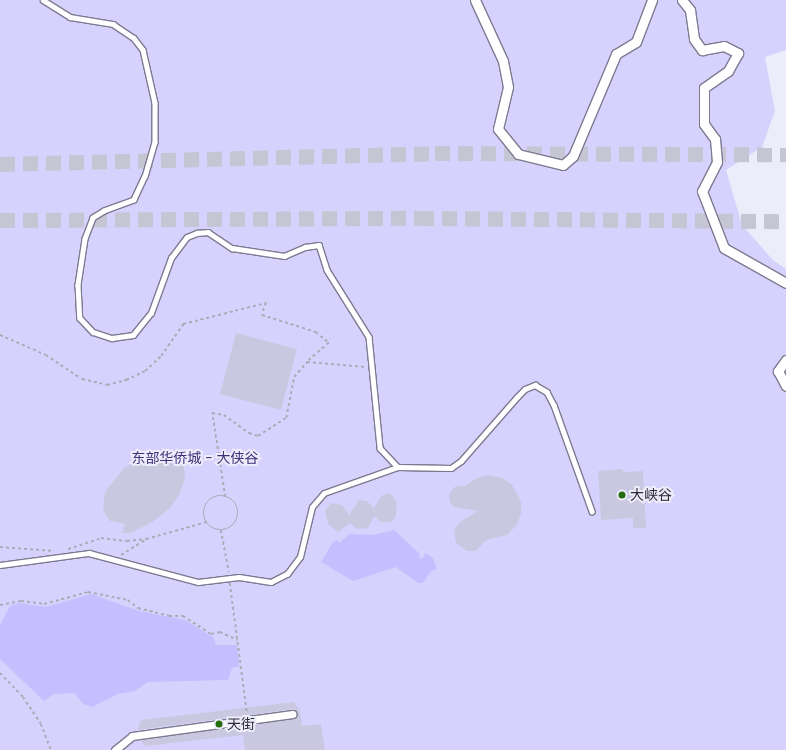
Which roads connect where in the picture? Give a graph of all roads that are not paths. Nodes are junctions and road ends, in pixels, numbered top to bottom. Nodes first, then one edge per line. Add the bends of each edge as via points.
1 (43, 0) edge
2 (475, 0) edge
3 (652, 0) edge
4 (682, 0) edge
5 (786, 283) edge
6 (786, 360) edge
7 (786, 386) edge
8 (398, 467) junction
9 (592, 511) dead end
10 (0, 565) edge
11 (292, 714) dead end
12 (115, 750) edge

1 - 8 lane via 70,17 113,24 134,38 143,50 155,103 155,142 145,176 134,200 93,218 85,239 78,285 80,318 93,332 112,338 133,335 151,313 171,258 187,237 197,233 208,232 232,248 284,256 305,247 319,245 327,270 369,337 380,448
2 - 3 street via 503,61 508,87 498,129 518,154 563,165 573,156 616,54 636,42
4 - 5 street via 690,10 694,39 702,50 724,46 738,53 728,71 704,88 704,124 715,139 717,162 702,191 724,248
6 - 7 street via 778,371
8 - 9 lane via 451,468 461,461 517,397 535,385 547,392 554,405
8 - 10 lane via 331,489 320,496 312,507 300,557 291,570 279,579 262,583 230,577 198,582 89,553
11 - 12 street via 132,736

